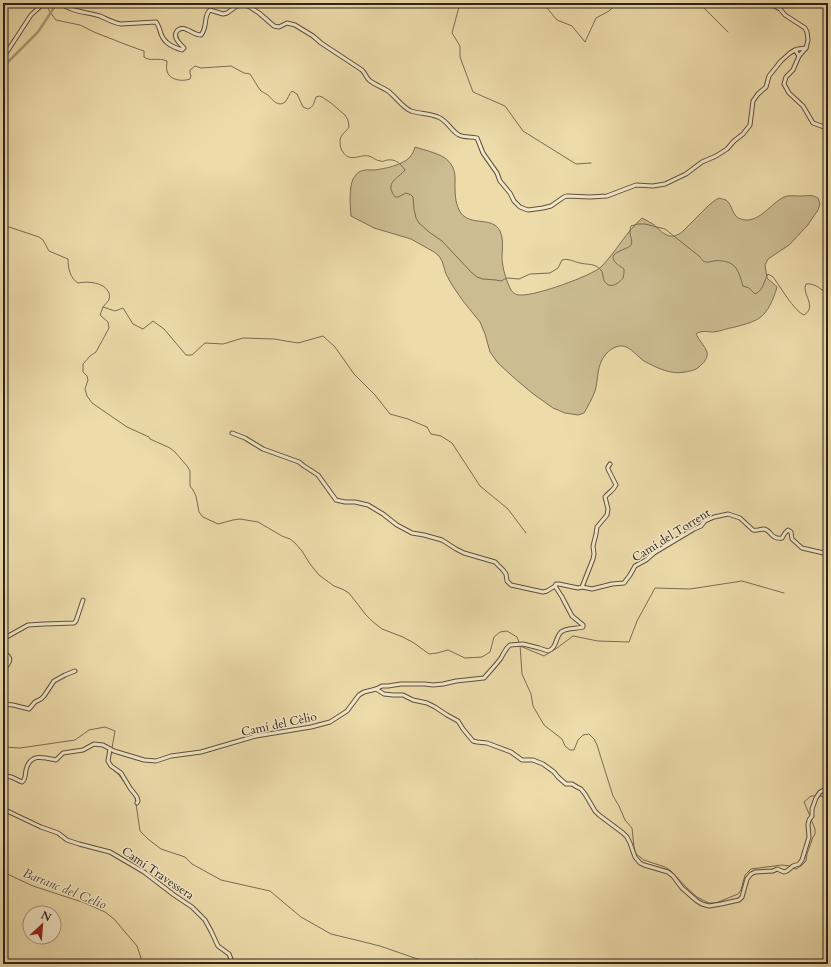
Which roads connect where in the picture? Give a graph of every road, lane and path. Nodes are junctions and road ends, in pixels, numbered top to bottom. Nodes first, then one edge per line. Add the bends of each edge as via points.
1 (60, 3) edge
2 (768, 3) edge
3 (43, 4) edge
4 (806, 48) junction
5 (794, 50) junction
6 (800, 56) junction
7 (3, 58) edge
8 (828, 127) edge
9 (232, 433) dead end
10 (610, 464) dead end
11 (828, 554) edge
12 (555, 586) junction
13 (582, 587) junction
14 (83, 600) dead end
15 (3, 639) edge
16 (3, 652) edge
17 (76, 671) dead end
18 (3, 672) edge
19 (376, 689) junction
20 (3, 704) edge
21 (110, 749) junction
22 (3, 777) edge
23 (828, 789) edge
24 (137, 803) dead end
25 (3, 810) edge
26 (233, 964) edge

1 - 5 street via 70,9 101,16 121,24 156,22 163,39 182,50 184,48 178,41 176,32 185,28 201,35 210,10 223,14 237,6 245,5 274,26 293,24 362,70 370,81 386,89 408,109 437,116 446,121 459,135 477,138 483,153 515,202 521,208 529,210 551,206 566,196 607,196 636,186 666,184 716,156 744,134 750,125 753,101 766,87 769,76 781,61
2 - 4 street via 805,28 808,40
3 - 7 street via 31,15
4 - 5 street
4 - 6 street
5 - 6 street
6 - 8 street via 784,84 814,123 824,128
9 - 12 street via 263,449 299,462 318,475 336,500 368,505 412,533 442,540 464,553 495,562 512,585 543,592
10 - 13 street via 608,469 616,485 605,497 607,515 597,527 593,559
11 - 13 street, Camí del Torrent via 802,548 792,539 788,530 782,538 778,538 766,530 753,530 740,518 726,514 705,521 701,526 654,553 635,566 624,583 592,589
12 - 13 street via 559,584
12 - 19 street, Camí del Cèlio via 572,616 583,627 560,633 552,650 548,652 523,644 510,645 484,678 433,686 401,684
14 - 15 street via 74,623 28,625
16 - 18 street via 10,660
17 - 20 street via 54,681 44,696 29,709
19 - 21 street, Camí del Cèlio via 359,695 347,711 330,722 256,736 201,752 156,761 130,757
19 - 23 street via 384,694 401,694 427,703 458,721 473,741 487,742 511,752 522,760 533,760 543,764 566,784 581,789 595,811 627,837 632,853 640,863 668,872 697,901 709,906 739,900 751,874 777,870 784,872 799,864 809,837 809,820 816,798
21 - 22 street, Camí del Cèlio via 94,744 83,750 65,752 56,760 38,757 28,763 23,782
21 - 24 street via 108,761 121,773 137,797
25 - 26 street, Camí Travessera via 58,833 67,840 110,852 144,872 206,920 218,946 229,954

